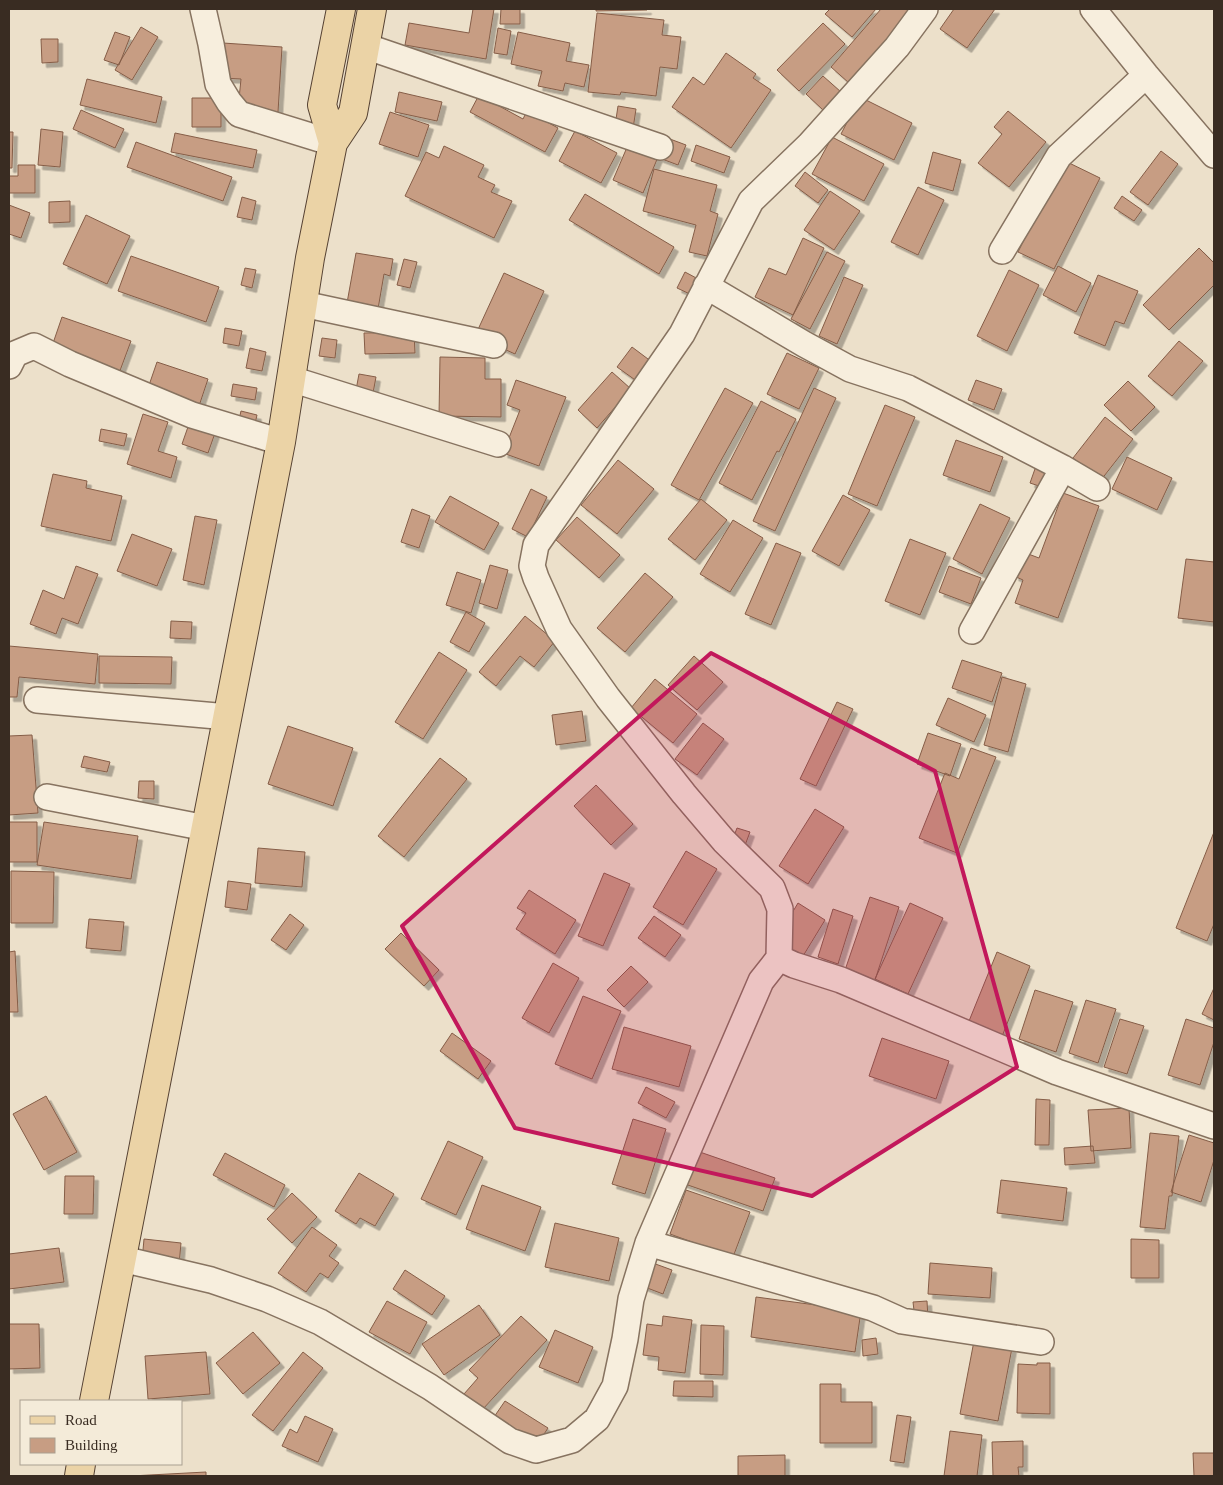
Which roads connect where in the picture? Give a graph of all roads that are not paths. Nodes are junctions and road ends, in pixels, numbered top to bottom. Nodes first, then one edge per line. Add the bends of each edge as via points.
1 (203, 9) edge
2 (925, 9) edge
3 (1093, 9) edge
4 (339, 11) edge
5 (371, 21) edge
6 (1146, 75) junction
7 (333, 143) junction
8 (660, 147) dead end
9 (1214, 155) edge
10 (1002, 251) dead end
11 (706, 286) junction
12 (303, 304) junction
13 (494, 344) dead end
14 (9, 366) edge
15 (291, 380) junction
16 (281, 442) junction
17 (498, 444) dead end
18 (1062, 468) junction
19 (1097, 488) dead end
20 (972, 631) dead end
21 (37, 700) dead end
22 (228, 717) junction
23 (47, 797) dead end
24 (206, 828) junction
25 (778, 958) junction
26 (1214, 1126) edge
27 (648, 1243) junction
28 (122, 1259) junction
29 (1042, 1342) dead end
30 (94, 1400) edge

1 - 7 street via 218,84 239,114
2 - 11 street via 897,47 809,145 751,200
3 - 6 street
4 - 7 main road via 322,105
5 - 7 main road via 353,113
5 - 8 street
6 - 9 street
6 - 10 street via 1059,156
7 - 12 main road
11 - 18 street via 850,368 908,388
11 - 25 street via 682,334 536,545 532,566 559,629 608,698 724,841 772,888 780,909
12 - 13 street
12 - 15 main road
14 - 16 street via 15,354 34,346 192,416
15 - 16 main road
15 - 17 street
16 - 22 main road
18 - 19 street
18 - 20 street
21 - 22 street
22 - 24 main road
23 - 24 street
24 - 28 main road
25 - 26 street via 840,980 1057,1072
25 - 27 street via 761,981
27 - 28 street via 630,1299 615,1386 597,1419 572,1440 536,1450 510,1441 430,1387 320,1322 211,1280
27 - 29 street via 873,1308 902,1321
28 - 30 main road

